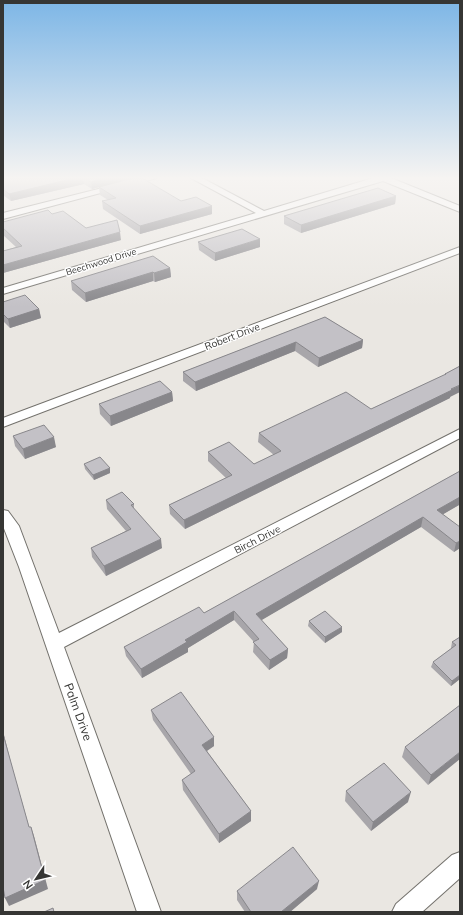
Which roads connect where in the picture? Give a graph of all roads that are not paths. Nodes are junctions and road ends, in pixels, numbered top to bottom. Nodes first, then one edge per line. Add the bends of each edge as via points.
1 (241, 221) edge
2 (460, 250) edge
3 (3, 291) edge
4 (3, 422) edge
5 (460, 433) edge
6 (3, 515) edge
7 (54, 644) junction
8 (460, 863) edge
9 (149, 912) edge
10 (404, 912) edge

1 - 3 street, Beechwood Drive
2 - 4 street, Robert Drive
5 - 7 street, Birch Drive
6 - 7 street, Palm Drive via 27,567
7 - 9 street, Palm Drive
8 - 10 street

